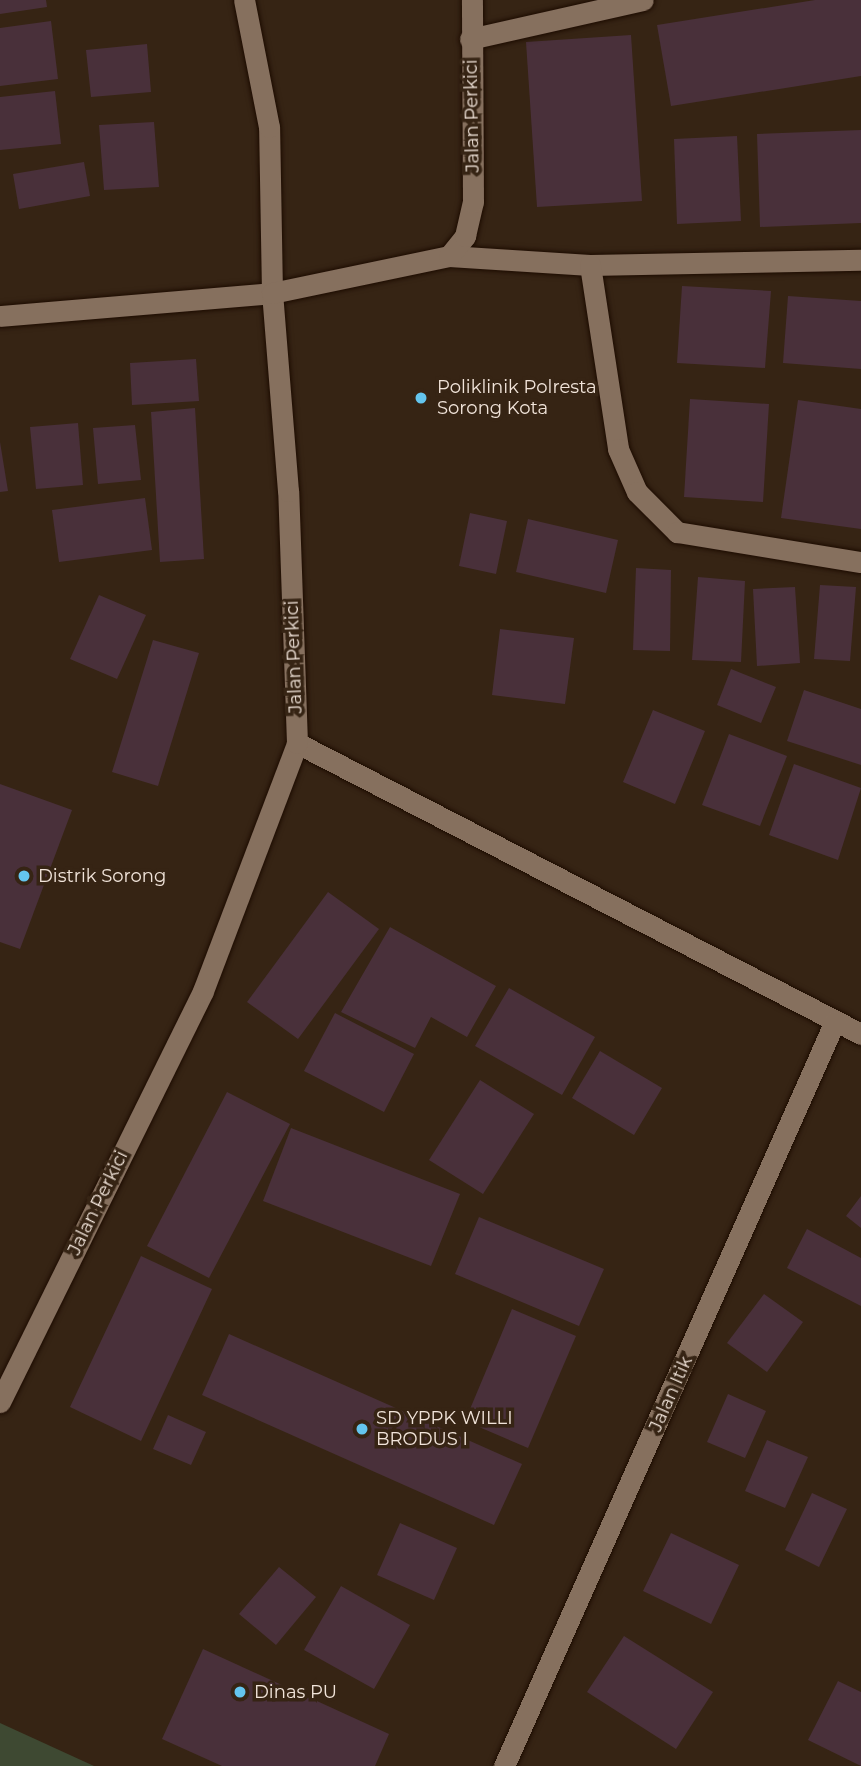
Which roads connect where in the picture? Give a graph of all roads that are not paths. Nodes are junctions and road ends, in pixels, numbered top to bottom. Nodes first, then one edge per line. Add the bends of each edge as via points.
1 (244, 0) edge
2 (472, 0) edge
3 (643, 0) edge
4 (470, 39) junction
5 (449, 256) junction
6 (861, 260) edge
7 (590, 265) junction
8 (272, 293) junction
9 (0, 316) edge
10 (861, 562) edge
11 (297, 743) junction
12 (835, 1021) junction
13 (861, 1034) edge
14 (0, 1402) edge
15 (503, 1766) edge

1 - 8 street, Jalan Perkici via 269,127
2 - 4 street, Jalan Perkici
3 - 4 street
4 - 5 street, Jalan Perkici via 473,202 465,236
5 - 7 street
5 - 8 street
6 - 7 street
7 - 10 street via 618,449 636,492 677,532
8 - 9 street
8 - 11 street, Jalan Perkici via 288,491
11 - 12 street
11 - 14 street, Jalan Perkici via 203,991
12 - 13 street
12 - 15 street, Jalan Itik

